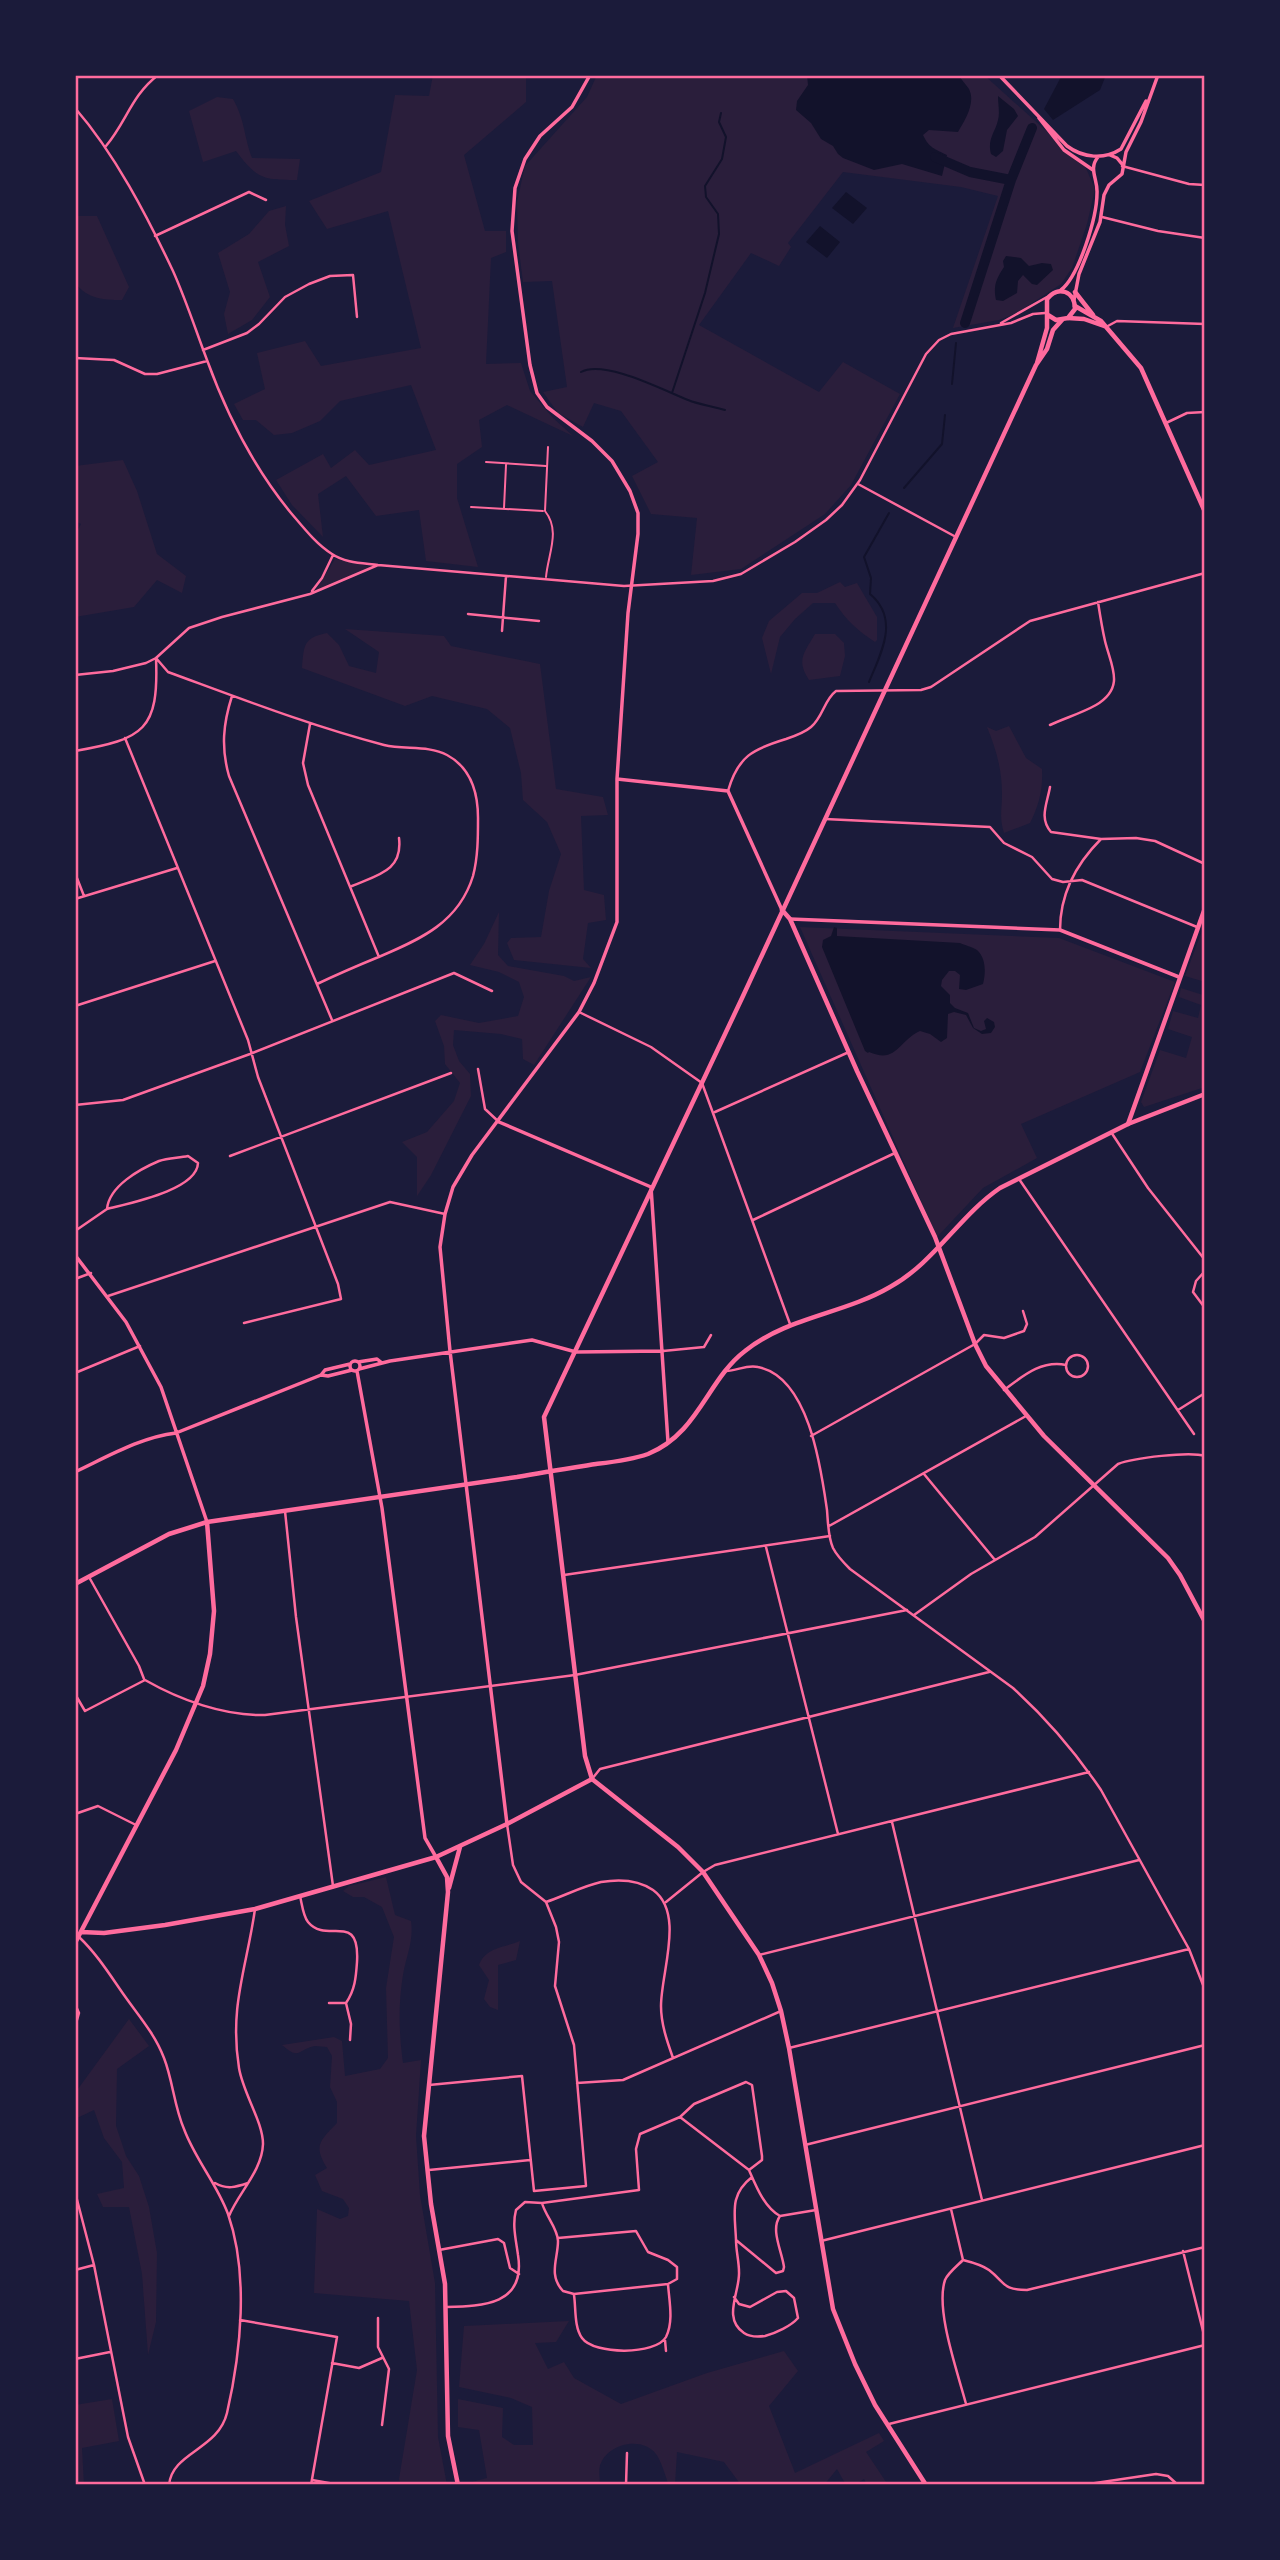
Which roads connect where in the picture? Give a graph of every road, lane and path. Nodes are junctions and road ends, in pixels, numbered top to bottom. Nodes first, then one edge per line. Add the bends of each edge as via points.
1 (158, 75) edge
2 (590, 75) edge
3 (999, 75) edge
4 (1158, 75) edge
5 (1150, 93) junction
6 (75, 108) edge
7 (1033, 110) junction
8 (106, 146) junction
9 (1108, 154) junction
10 (1098, 157) junction
11 (1122, 165) junction
12 (1093, 170) junction
13 (1096, 179) junction
14 (1112, 184) junction
15 (1205, 185) edge
16 (266, 200) dead end
17 (1102, 217) junction
18 (155, 236) junction
19 (1205, 238) edge
20 (1060, 291) junction
21 (1075, 292) junction
22 (1050, 295) junction
23 (1075, 303) junction
24 (1047, 314) junction
25 (357, 317) dead end
26 (1068, 318) junction
27 (1097, 318) junction
28 (1062, 320) junction
29 (1205, 324) edge
30 (997, 326) junction
31 (1106, 327) junction
32 (203, 350) junction
33 (75, 358) edge
34 (207, 361) junction
35 (1036, 365) junction
36 (1205, 412) edge
37 (1166, 423) junction
38 (548, 447) dead end
39 (486, 462) dead end
40 (506, 464) junction
41 (547, 466) junction
42 (858, 484) junction
43 (1203, 505) edge
44 (471, 507) dead end
45 (504, 509) junction
46 (545, 511) junction
47 (1205, 512) edge
48 (956, 537) junction
49 (333, 555) junction
50 (378, 565) junction
51 (1205, 573) edge
52 (506, 576) junction
53 (546, 578) junction
54 (631, 585) junction
55 (310, 594) junction
56 (1098, 602) junction
57 (468, 614) dead end
58 (504, 618) junction
59 (539, 621) dead end
60 (502, 631) dead end
61 (156, 658) junction
62 (75, 675) edge
63 (884, 690) junction
64 (232, 696) junction
65 (311, 722) junction
66 (1050, 724) dead end
67 (125, 738) junction
68 (75, 751) edge
69 (617, 779) junction
70 (1049, 787) dead end
71 (728, 791) junction
72 (825, 819) junction
73 (399, 838) dead end
74 (1101, 839) junction
75 (1205, 863) edge
76 (177, 868) junction
77 (75, 873) edge
78 (1070, 880) junction
79 (352, 886) junction
80 (84, 896) junction
81 (75, 899) edge
82 (1205, 908) edge
83 (782, 910) junction
84 (790, 919) junction
85 (1198, 927) junction
86 (1060, 930) junction
87 (379, 957) junction
88 (217, 961) junction
89 (1180, 977) junction
90 (317, 984) junction
91 (492, 991) dead end
92 (75, 1006) edge
93 (579, 1012) junction
94 (333, 1021) junction
95 (849, 1052) junction
96 (250, 1054) junction
97 (478, 1069) dead end
98 (451, 1073) dead end
99 (702, 1083) junction
100 (1205, 1094) edge
101 (75, 1105) edge
102 (715, 1112) junction
103 (499, 1122) junction
104 (1128, 1124) junction
105 (1111, 1132) junction
106 (281, 1138) junction
107 (895, 1153) junction
108 (230, 1156) dead end
109 (1018, 1179) junction
110 (651, 1187) junction
111 (107, 1209) junction
112 (445, 1214) junction
113 (753, 1220) junction
114 (317, 1227) junction
115 (75, 1231) edge
116 (938, 1247) junction
117 (75, 1255) edge
118 (1205, 1260) edge
119 (1205, 1271) edge
120 (91, 1273) junction
121 (75, 1279) edge
122 (108, 1296) junction
123 (1205, 1308) edge
124 (1023, 1311) dead end
125 (243, 1323) dead end
126 (790, 1325) junction
127 (711, 1335) dead end
128 (975, 1344) junction
129 (140, 1346) junction
130 (450, 1351) junction
131 (663, 1351) junction
132 (576, 1352) junction
133 (358, 1362) junction
134 (382, 1363) junction
135 (350, 1364) junction
136 (1066, 1365) junction
137 (356, 1370) junction
138 (726, 1371) junction
139 (75, 1373) edge
140 (321, 1375) junction
141 (1004, 1390) junction
142 (1205, 1393) edge
143 (1178, 1410) junction
144 (1026, 1416) junction
145 (176, 1433) junction
146 (1194, 1434) dead end
147 (811, 1436) junction
148 (668, 1443) junction
149 (1205, 1456) edge
150 (551, 1471) junction
151 (75, 1472) edge
152 (924, 1474) junction
153 (467, 1484) junction
154 (1093, 1486) junction
155 (381, 1497) junction
156 (285, 1511) junction
157 (207, 1522) junction
158 (829, 1526) junction
159 (830, 1536) junction
160 (766, 1547) junction
161 (995, 1560) junction
162 (564, 1575) junction
163 (89, 1577) junction
164 (75, 1584) edge
165 (907, 1610) junction
166 (915, 1615) junction
167 (1205, 1622) edge
168 (788, 1634) junction
169 (990, 1672) junction
170 (575, 1675) junction
171 (145, 1680) junction
172 (491, 1686) junction
173 (75, 1694) edge
174 (407, 1698) junction
175 (197, 1702) junction
176 (309, 1710) junction
177 (809, 1718) junction
178 (1090, 1772) junction
179 (592, 1779) junction
180 (75, 1814) edge
181 (892, 1822) junction
182 (507, 1824) junction
183 (138, 1826) junction
184 (838, 1834) junction
185 (460, 1847) junction
186 (436, 1857) junction
187 (1140, 1860) junction
188 (703, 1872) junction
189 (333, 1887) junction
190 (448, 1892) junction
191 (300, 1896) junction
192 (546, 1902) junction
193 (666, 1902) junction
194 (255, 1909) junction
195 (915, 1916) junction
196 (80, 1935) junction
197 (75, 1943) edge
198 (1189, 1949) junction
199 (759, 1955) junction
200 (1205, 1990) edge
201 (328, 2003) dead end
202 (346, 2003) junction
203 (75, 2004) edge
204 (781, 2011) junction
205 (937, 2011) junction
206 (75, 2027) edge
207 (350, 2040) dead end
208 (1205, 2045) edge
209 (789, 2048) junction
210 (673, 2058) junction
211 (577, 2083) junction
212 (428, 2085) junction
213 (960, 2106) junction
214 (680, 2117) junction
215 (805, 2145) junction
216 (1205, 2145) edge
217 (530, 2160) junction
218 (427, 2170) junction
219 (749, 2170) junction
220 (752, 2177) junction
221 (213, 2182) junction
222 (248, 2183) junction
223 (75, 2192) edge
224 (983, 2201) junction
225 (542, 2203) junction
226 (951, 2209) junction
227 (816, 2210) junction
228 (229, 2216) junction
229 (780, 2216) junction
230 (558, 2238) junction
231 (736, 2239) junction
232 (821, 2241) junction
233 (1205, 2247) edge
234 (439, 2250) junction
235 (1183, 2251) junction
236 (963, 2260) junction
237 (94, 2266) junction
238 (75, 2270) edge
239 (519, 2274) junction
240 (668, 2284) junction
241 (574, 2294) junction
242 (734, 2297) junction
243 (446, 2307) junction
244 (378, 2318) dead end
245 (240, 2320) junction
246 (665, 2339) junction
247 (1205, 2339) edge
248 (1205, 2345) edge
249 (666, 2351) dead end
250 (110, 2352) junction
251 (382, 2358) junction
252 (75, 2359) edge
253 (332, 2363) junction
254 (966, 2405) junction
255 (382, 2425) dead end
256 (886, 2425) junction
257 (627, 2453) dead end
258 (312, 2480) junction
259 (145, 2485) edge
260 (169, 2485) edge
261 (311, 2485) edge
262 (340, 2485) edge
263 (458, 2485) edge
264 (626, 2485) edge
265 (926, 2485) edge
266 (1082, 2485) edge
267 (1178, 2485) edge

1 - 8 street via 139,92
2 - 54 street via 572,107 540,136 525,159 513,195 513,243 537,393 547,407 606,455 634,498 639,528
3 - 7 street
4 - 5 street
5 - 9 street via 1125,143
5 - 11 street
6 - 8 street
7 - 10 street via 1071,149
7 - 12 street via 1061,147
8 - 18 street
9 - 10 street
9 - 11 street
10 - 12 street
11 - 14 street via 1119,179
11 - 15 street
12 - 13 street
13 - 14 street
13 - 20 street via 1097,204 1088,239 1069,283
14 - 17 street via 1104,195
16 - 18 street via 249,192
17 - 19 street
17 - 21 street
18 - 32 street
20 - 22 main road
20 - 23 main road
21 - 23 street
21 - 27 main road
22 - 24 main road
22 - 30 street
23 - 26 main road
23 - 27 main road
24 - 28 main road
24 - 30 street via 1033,313
24 - 35 main road
25 - 32 street via 353,275 330,276 285,297 247,333
26 - 28 main road
26 - 31 main road
27 - 31 main road
28 - 35 main road
29 - 31 street via 1117,321
30 - 42 street via 951,334 932,346
31 - 37 main road via 1142,368
32 - 34 street
33 - 34 street via 114,360 145,374
34 - 49 street via 242,440 275,493
35 - 48 main road
36 - 37 street via 1187,413
37 - 43 main road
38 - 41 lane
39 - 40 lane
40 - 41 lane
40 - 45 lane
41 - 46 lane
42 - 48 street
42 - 54 street via 831,517 747,572 718,580
43 - 47 main road
44 - 45 lane
45 - 46 lane
46 - 53 lane via 555,532
48 - 63 main road
49 - 50 street
49 - 55 street
50 - 52 street
50 - 55 street
51 - 56 street
52 - 53 street
52 - 58 street
53 - 54 street
54 - 69 street
55 - 61 street via 189,628
56 - 63 street via 1030,621 931,687
56 - 66 street via 1114,669 1113,688 1097,705
57 - 58 street
58 - 59 street
58 - 60 street
61 - 62 street via 113,671
61 - 64 street via 168,672
61 - 67 street via 152,717
63 - 71 street via 836,691 809,729 747,755 737,766
63 - 72 main road
64 - 65 street
64 - 90 street via 223,737 229,776
65 - 79 street via 303,763 308,785
65 - 87 street via 385,746 444,754 461,764 473,782 478,801 477,854 466,894 432,932
67 - 68 street
67 - 76 street
69 - 71 street
69 - 93 street via 617,922
70 - 74 street via 1043,813 1051,832
71 - 83 street
72 - 78 street via 990,827 1004,843 1032,857 1052,879
72 - 83 main road
73 - 79 street via 395,864
74 - 75 street via 1155,841
74 - 78 street
76 - 80 street
76 - 88 street
77 - 80 street
78 - 85 street via 1083,880
78 - 86 street via 1061,904
79 - 87 street
80 - 81 street
82 - 85 main road
83 - 84 main road
83 - 99 main road
84 - 86 street
84 - 95 main road
85 - 89 main road
86 - 89 street
87 - 90 street
88 - 92 street
88 - 96 street
89 - 104 main road
90 - 94 street
91 - 94 street via 454,974
93 - 99 street via 651,1047
93 - 103 street
94 - 96 street
95 - 102 street
95 - 107 main road
96 - 101 street via 123,1100
96 - 106 street
97 - 103 street via 485,1109
98 - 106 street
99 - 102 street
99 - 110 main road
100 - 104 main road
102 - 113 street
103 - 110 street
103 - 112 street via 453,1187
104 - 105 main road
105 - 109 main road
105 - 118 street
106 - 108 street
106 - 114 street
107 - 113 street
107 - 116 main road
109 - 116 main road via 983,1199
109 - 143 street
110 - 131 street
110 - 132 main road
111 - 111 street via 121,1183 161,1161 188,1156 198,1163 191,1178 177,1186
111 - 115 street
112 - 114 street via 390,1202
112 - 130 street via 440,1247
113 - 126 street
114 - 122 street
114 - 125 street via 341,1299
116 - 126 main road via 890,1288
116 - 128 main road
117 - 120 street
119 - 123 street via 1193,1292
120 - 121 street
120 - 122 street
122 - 129 street
124 - 128 street via 1024,1331 1004,1338 984,1335
126 - 138 main road via 761,1339
127 - 131 street via 704,1347
128 - 141 main road
128 - 147 street
129 - 139 street
129 - 145 street via 161,1387
130 - 132 street via 532,1339
130 - 134 street
130 - 153 street
131 - 132 street
131 - 148 street
132 - 150 main road via 544,1417
133 - 134 street via 377,1359
133 - 135 street
133 - 137 street
134 - 137 street
135 - 137 street
135 - 140 street
136 - 136 street via 1074,1377 1084,1375 1088,1368 1085,1358 1078,1355 1071,1356
136 - 141 street via 1042,1365
137 - 140 street
137 - 155 street
138 - 147 street via 750,1366 776,1375 802,1407
138 - 148 main road
140 - 145 street
141 - 144 main road
142 - 143 street
143 - 146 street
144 - 152 street
144 - 154 main road
145 - 151 street via 135,1445
145 - 157 street
147 - 158 street
148 - 150 main road via 629,1459
149 - 154 street via 1125,1462
150 - 153 main road
150 - 162 main road
152 - 158 street
152 - 161 street
153 - 155 main road
153 - 172 street
154 - 161 street via 1035,1537
154 - 167 main road via 1168,1558
155 - 156 main road
155 - 174 street
156 - 157 main road
156 - 176 street
157 - 163 main road via 169,1534
157 - 175 main road via 214,1611 210,1654
158 - 159 street
159 - 160 street
159 - 165 street via 850,1569
160 - 162 street
160 - 168 street
161 - 166 street
162 - 170 main road
163 - 164 main road
163 - 171 street
165 - 166 street
165 - 168 street
166 - 169 street
168 - 170 street
168 - 177 street
169 - 177 street
169 - 178 street via 1032,1706
170 - 172 street
170 - 179 main road
171 - 173 street via 85,1712
171 - 175 street
172 - 174 street
172 - 182 street
174 - 176 street
174 - 186 street via 425,1838
175 - 176 street via 242,1716
175 - 183 main road
176 - 189 street
177 - 179 street via 600,1769
177 - 184 street
178 - 181 street
178 - 187 street
179 - 182 main road
179 - 188 main road
180 - 183 street via 98,1806
181 - 184 street
181 - 195 street
182 - 185 main road
182 - 192 street via 513,1865 521,1882
183 - 196 main road
184 - 188 street
185 - 186 main road
185 - 190 main road
186 - 189 main road
186 - 190 main road via 447,1877
187 - 195 street
187 - 198 street
188 - 193 street
188 - 199 main road
189 - 191 main road
190 - 212 main road
191 - 194 main road
191 - 202 street via 308,1922 318,1930 344,1930 354,1938 358,1950 355,1981
192 - 193 street via 598,1883 621,1880 643,1884
192 - 211 street via 559,1942 555,1986 574,2045
193 - 210 street via 669,1936 661,2006
194 - 196 main road
194 - 222 street via 235,2018 243,2088 263,2142
195 - 199 street
195 - 205 street
196 - 197 main road
196 - 221 street via 153,2035 164,2056 184,2130
198 - 200 street
198 - 205 street
199 - 204 main road
201 - 202 street
202 - 207 street
203 - 206 street via 79,2013
204 - 209 main road
204 - 210 street
205 - 209 street
205 - 213 street
208 - 213 street
209 - 215 main road
210 - 211 street via 623,2080
211 - 217 street via 586,2186 534,2191
212 - 217 street via 522,2077
212 - 218 main road
213 - 215 street
213 - 224 street
214 - 219 street
214 - 219 street via 694,2104 750,2082 762,2160
214 - 225 street via 640,2134 636,2149 641,2190
215 - 227 main road
216 - 224 street
217 - 218 street
218 - 234 main road
219 - 220 street
220 - 229 street
220 - 231 street via 740,2186 736,2197
221 - 222 street via 234,2188
221 - 228 street
222 - 228 street
223 - 237 street
224 - 226 street
225 - 230 street
225 - 239 street via 525,2202 516,2210
226 - 232 street
226 - 236 street
227 - 229 street
227 - 232 main road
228 - 245 street via 240,2264
229 - 231 street via 776,2229 783,2271 771,2270
230 - 240 street via 640,2231 644,2249 677,2267 677,2280
230 - 241 street via 555,2278 563,2291
231 - 242 street via 739,2276
232 - 256 main road via 833,2309
233 - 235 street
234 - 239 street via 498,2239 512,2271
234 - 243 main road
235 - 236 street via 1027,2290 1013,2290 990,2270
235 - 247 street
236 - 254 street via 946,2277 942,2295
237 - 238 street
237 - 250 street
239 - 243 street via 510,2291 495,2303
240 - 241 street
240 - 246 street via 670,2318
241 - 246 street via 579,2333 594,2347 636,2349
242 - 242 street via 735,2321 749,2335 771,2334 798,2318 794,2298 786,2291 750,2307
243 - 263 main road via 447,2436
244 - 251 street via 377,2347
245 - 253 street via 337,2337
245 - 260 street via 226,2417 209,2443 179,2463
246 - 249 street
248 - 254 street
250 - 252 street
250 - 259 street via 128,2437
251 - 253 street via 359,2368
251 - 255 street via 389,2369
253 - 258 street
254 - 256 street
256 - 265 main road
257 - 264 street
258 - 261 street
258 - 262 street
266 - 267 street via 1156,2474 1168,2476

